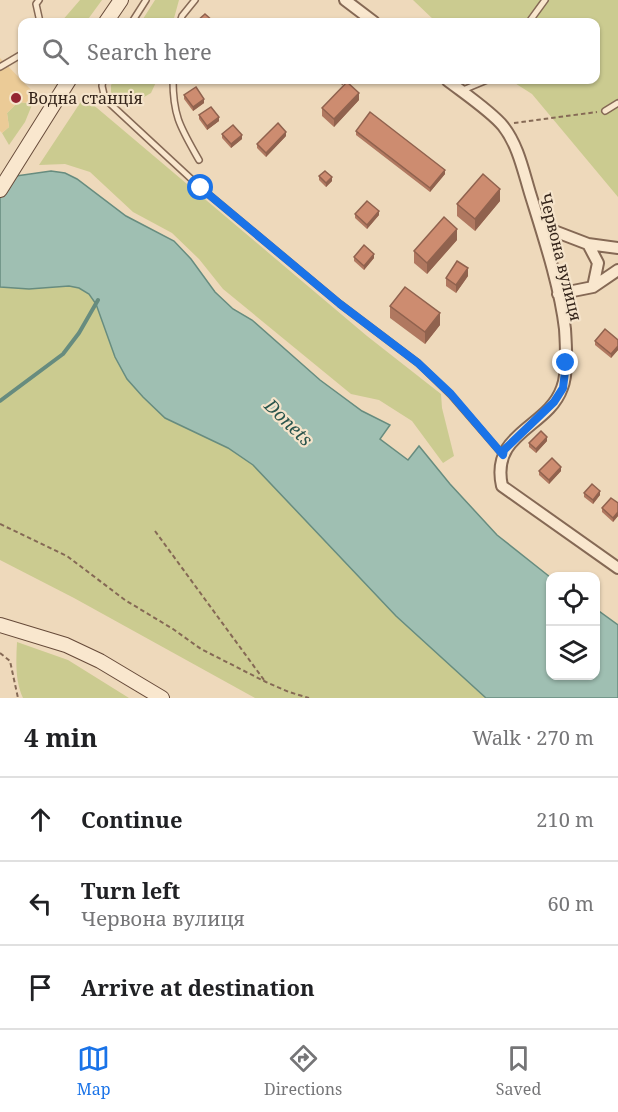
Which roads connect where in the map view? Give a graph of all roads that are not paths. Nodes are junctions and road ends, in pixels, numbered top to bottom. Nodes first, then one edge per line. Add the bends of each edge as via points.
1 (39, 0) edge
2 (121, 0) edge
3 (146, 0) edge
4 (195, 0) edge
5 (345, 0) edge
6 (545, 0) edge
7 (39, 18) edge
8 (109, 18) edge
9 (135, 18) edge
10 (181, 18) edge
11 (369, 18) edge
12 (532, 18) edge
13 (18, 56) edge
14 (0, 67) edge
15 (66, 84) edge
16 (102, 84) edge
17 (173, 84) edge
18 (453, 84) edge
19 (477, 84) edge
20 (461, 90) junction
21 (618, 103) edge
22 (605, 111) road end
23 (199, 160) dead end
24 (0, 190) edge
25 (540, 226) junction
26 (588, 244) junction
27 (618, 248) edge
28 (618, 270) edge
29 (593, 287) junction
30 (558, 294) junction
31 (503, 455) junction
32 (618, 568) edge
33 (0, 625) edge
34 (162, 698) edge

1 - 7 lane via 36,4
2 - 8 main road
3 - 9 lane
4 - 10 lane
5 - 11 street
6 - 12 lane
13 - 14 lane
15 - 24 main road
16 - 31 lane via 105,99 201,188 340,304 418,363 451,394
17 - 23 lane via 178,125
18 - 20 street, Червона вулиця
19 - 20 lane
20 - 25 street, Червона вулиця via 502,125 516,149
21 - 22 lane
25 - 26 street
25 - 30 street, Червона вулиця
26 - 27 street
26 - 29 street via 598,263
28 - 29 street
29 - 30 street
30 - 31 street, Червона вулиця via 565,329 563,388
31 - 32 street via 499,474 502,486
33 - 34 main road via 66,645

